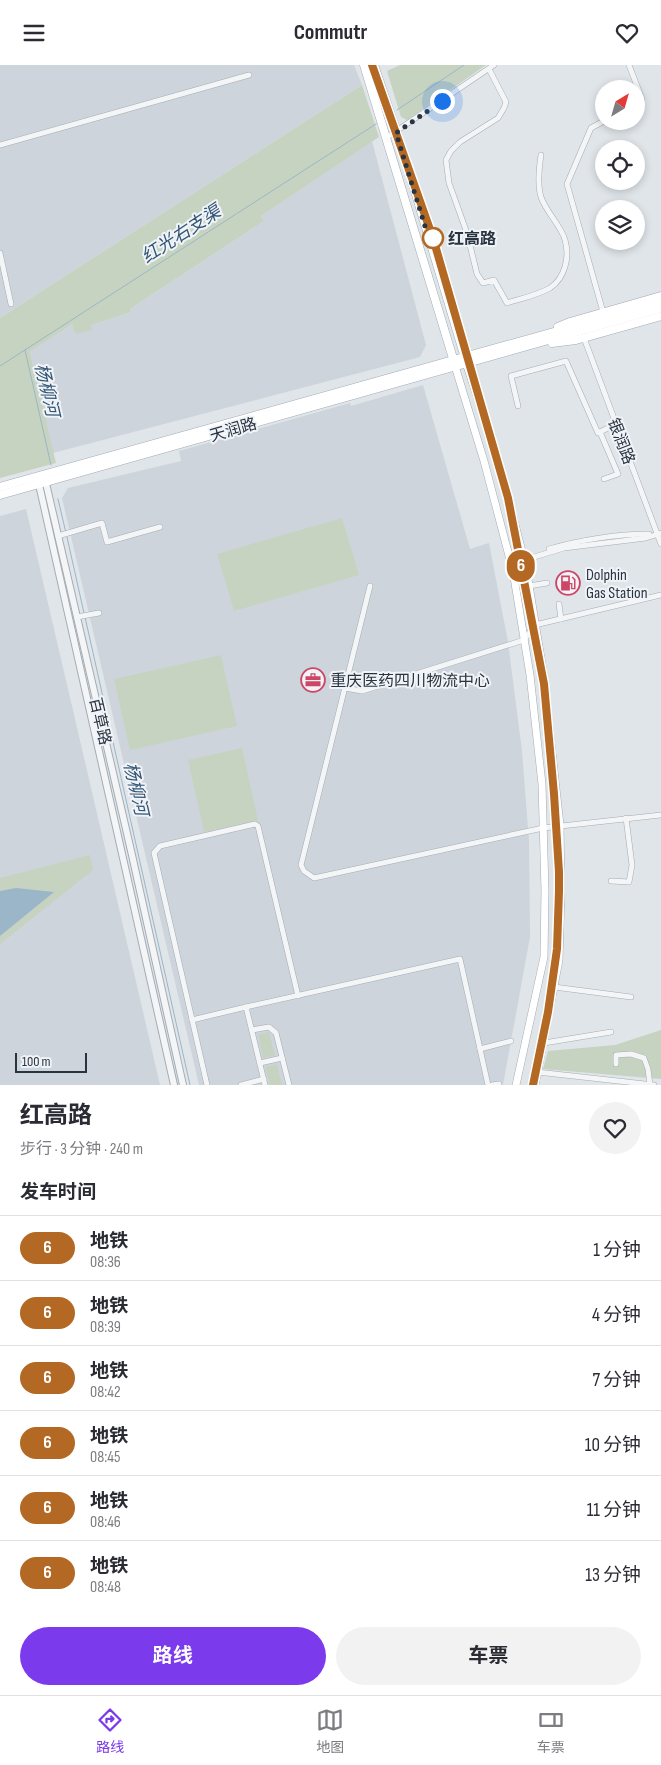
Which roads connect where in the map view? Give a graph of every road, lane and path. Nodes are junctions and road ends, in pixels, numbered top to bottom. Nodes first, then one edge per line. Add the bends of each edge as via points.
1 (364, 65) edge
2 (374, 65) edge
3 (494, 65) edge
4 (629, 65) edge
5 (489, 69) junction
6 (249, 75) dead end
7 (635, 80) edge
8 (595, 126) edge
9 (396, 133) junction
10 (386, 138) junction
11 (0, 145) edge
12 (541, 155) dead end
13 (0, 253) edge
14 (661, 296) edge
15 (661, 302) edge
16 (12, 304) dead end
17 (661, 308) edge
18 (603, 313) junction
19 (661, 316) edge
20 (584, 338) junction
21 (527, 343) junction
22 (465, 360) junction
23 (454, 363) junction
24 (518, 406) dead end
25 (616, 424) junction
26 (600, 432) junction
27 (41, 479) junction
28 (604, 479) dead end
29 (0, 487) edge
30 (0, 495) edge
31 (160, 527) dead end
32 (63, 534) junction
33 (659, 534) edge
34 (661, 544) edge
35 (524, 558) junction
36 (511, 562) junction
37 (547, 583) dead end
38 (370, 586) dead end
39 (529, 586) junction
40 (661, 595) edge
41 (558, 604) dead end
42 (99, 613) dead end
43 (82, 616) junction
44 (561, 619) junction
45 (535, 625) junction
46 (524, 640) junction
47 (345, 688) junction
48 (661, 815) edge
49 (626, 818) junction
50 (560, 825) junction
51 (543, 827) junction
52 (611, 881) dead end
53 (554, 987) junction
54 (298, 996) junction
55 (631, 997) dead end
56 (246, 1007) junction
57 (192, 1020) junction
58 (252, 1030) junction
59 (611, 1032) dead end
60 (511, 1041) dead end
61 (544, 1043) junction
62 (480, 1049) junction
63 (282, 1058) junction
64 (260, 1063) junction
65 (616, 1064) dead end
66 (537, 1072) junction
67 (265, 1082) edge
68 (499, 1083) dead end
69 (174, 1085) edge
70 (183, 1085) edge
71 (207, 1085) edge
72 (241, 1085) edge
73 (289, 1085) edge
74 (488, 1085) edge
75 (492, 1085) edge
76 (516, 1085) edge
77 (534, 1085) edge
78 (650, 1085) edge
79 (654, 1085) edge

1 - 10 main road
2 - 9 main road
3 - 5 street
4 - 7 street
5 - 9 street
5 - 12 street via 506,102 504,108 498,118 470,135 451,151 446,160 477,274 483,283 494,280 507,303 549,289 564,271 567,256 565,239 540,195
6 - 11 street
8 - 18 street via 590,128 567,184
9 - 10 street
9 - 22 main road
10 - 23 main road
13 - 16 street
14 - 18 main road
15 - 21 main road
17 - 21 main road
18 - 21 main road via 570,322
19 - 20 main road
20 - 21 main road
20 - 25 street, 银润路
21 - 22 main road
22 - 23 main road
22 - 35 main road via 498,459
23 - 27 main road, 天润路
23 - 36 main road
24 - 26 street via 511,376 566,361
25 - 26 street
25 - 33 street, 银润路
26 - 28 street via 618,474
27 - 29 main road, 天润路
27 - 30 main road, 天润路
27 - 32 street, 百草路
27 - 69 street, 百草路
31 - 32 street via 107,542 102,523
32 - 43 street, 百草路
33 - 34 street, 银润路
33 - 35 street via 582,545
35 - 36 street
35 - 39 main road
36 - 46 main road
37 - 39 street
38 - 47 street
39 - 45 main road
40 - 44 street
41 - 44 street
42 - 43 street
43 - 70 street, 百草路
44 - 45 street
45 - 46 street
45 - 50 main road
46 - 47 street via 362,691
46 - 51 main road via 541,774
47 - 51 street via 301,865 314,879
48 - 49 street
49 - 50 street
49 - 52 street via 632,865 629,882
50 - 51 street
50 - 53 main road via 559,960
51 - 76 main road via 544,957
53 - 55 street
53 - 61 main road
54 - 56 street
54 - 57 street via 255,824 160,846 154,853
54 - 62 street via 460,959
56 - 57 street
56 - 58 street
57 - 71 street
58 - 63 street via 269,1027 276,1033
58 - 64 street
59 - 61 street
60 - 62 street
61 - 66 main road
62 - 74 street
63 - 64 street
63 - 73 street
64 - 67 street
65 - 78 street via 616,1055 632,1053 644,1058
66 - 77 main road
66 - 78 street
67 - 72 street
68 - 75 street
78 - 79 street

